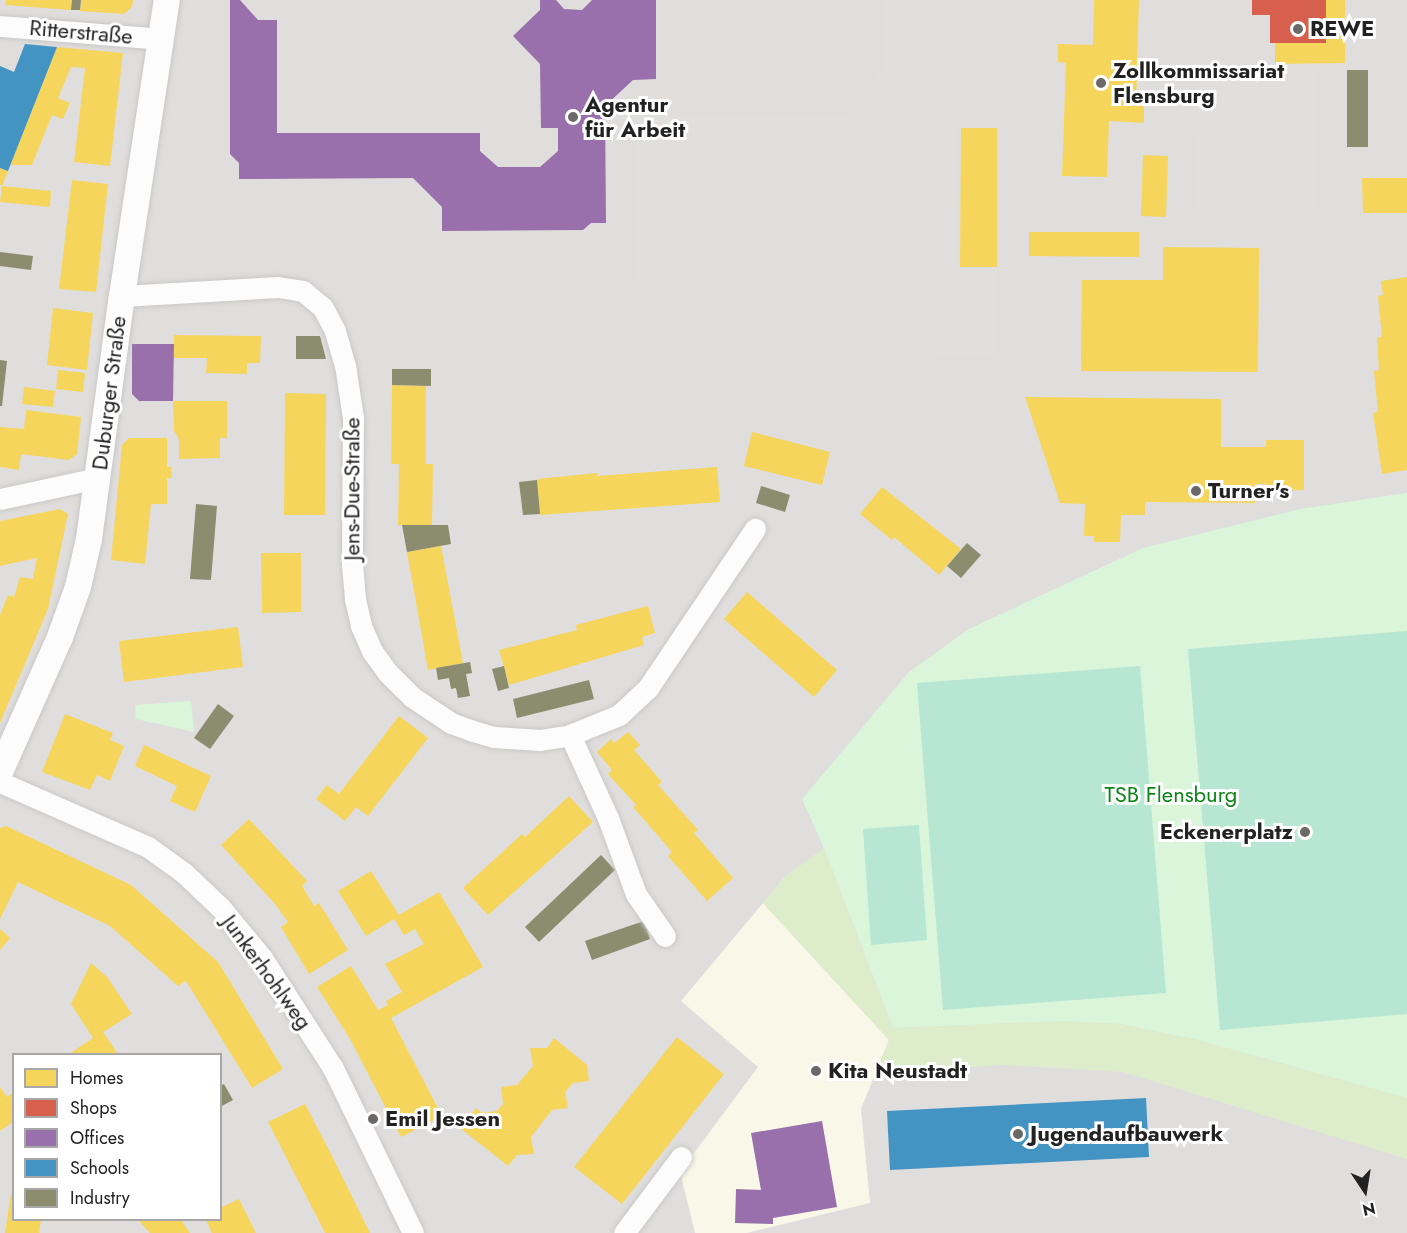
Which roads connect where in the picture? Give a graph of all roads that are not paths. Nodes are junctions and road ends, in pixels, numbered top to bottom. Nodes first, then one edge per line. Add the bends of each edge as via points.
1 (166, 0) edge
2 (0, 26) edge
3 (161, 39) junction
4 (122, 296) junction
5 (98, 478) junction
6 (0, 499) edge
7 (755, 529) dead end
8 (570, 735) junction
9 (0, 772) edge
10 (0, 782) edge
11 (665, 936) dead end
12 (681, 1157) dead end
13 (414, 1233) edge
14 (624, 1233) edge

1 - 3 street, Duburger Straße
2 - 3 street, Ritterstraße
3 - 4 street, Duburger Straße
4 - 5 street, Duburger Straße
4 - 8 street, Jens-Due-Straße via 278,287 303,291 324,308 345,365 353,418 352,564 361,626 372,651 412,698 451,723 517,740
5 - 6 street
5 - 9 street, Duburger Straße via 78,587
7 - 8 street, Jens-Due-Straße via 642,694 619,715
8 - 11 street via 608,818 636,894
10 - 13 street, Junkerhohlweg via 148,847 220,906 262,958 333,1068
12 - 14 street

